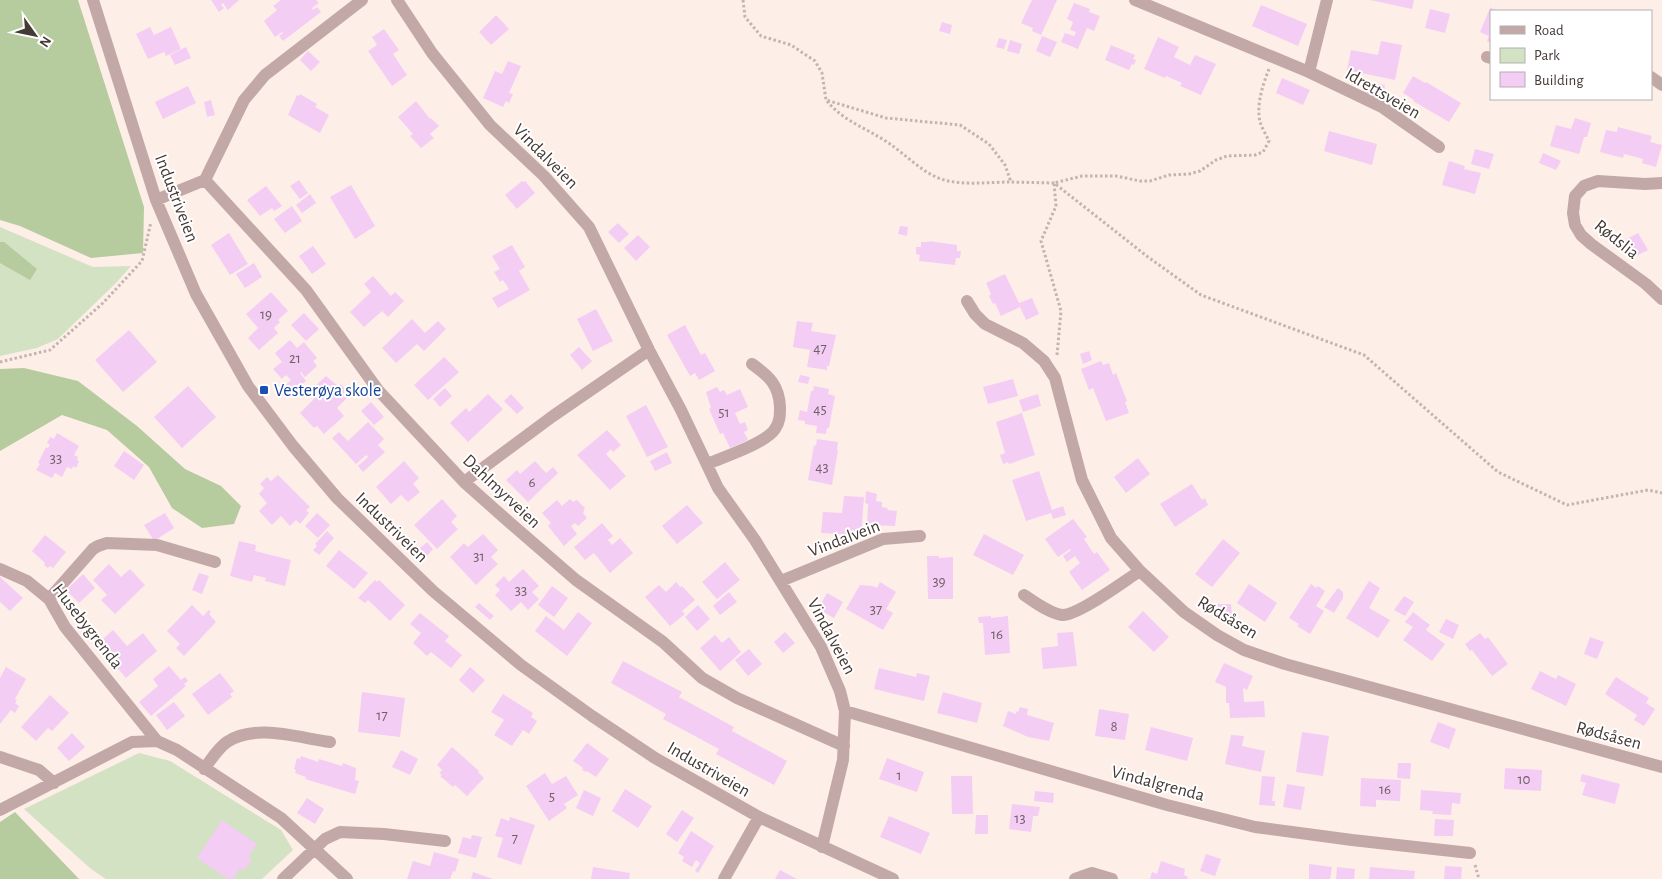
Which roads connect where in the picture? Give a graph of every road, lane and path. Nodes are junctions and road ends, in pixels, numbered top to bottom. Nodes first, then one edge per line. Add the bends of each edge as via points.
1 (93, 0) edge
2 (362, 0) edge
3 (397, 0) edge
4 (743, 0) edge
5 (1135, 0) edge
6 (1327, 0) edge
7 (1275, 58) junction
8 (1309, 72) junction
9 (826, 100) junction
10 (1438, 147) dead end
11 (205, 180) junction
12 (1011, 182) junction
13 (1054, 183) junction
14 (1662, 183) edge
15 (156, 200) junction
16 (1662, 299) edge
17 (967, 302) dead end
18 (649, 350) junction
19 (0, 362) edge
20 (752, 364) dead end
21 (1054, 378) junction
22 (707, 464) junction
23 (464, 482) junction
24 (1662, 493) edge
25 (920, 536) dead end
26 (215, 562) dead end
27 (0, 569) edge
28 (1140, 571) junction
29 (781, 581) junction
30 (1024, 595) dead end
31 (49, 599) junction
32 (845, 712) junction
33 (157, 740) junction
34 (330, 742) dead end
35 (844, 746) junction
36 (0, 757) edge
37 (1662, 767) edge
38 (204, 769) junction
39 (54, 783) junction
40 (0, 810) edge
41 (759, 817) junction
42 (445, 842) dead end
43 (822, 847) junction
44 (315, 849) junction
45 (1470, 853) dead end
46 (283, 879) edge
47 (347, 879) edge
48 (724, 879) edge
49 (893, 879) edge
50 (1075, 879) edge
51 (1112, 879) edge

1 - 15 street, Industriveien
2 - 11 street via 264,75 244,100
3 - 18 street, Vindalveien via 432,53 490,125 544,176 588,227
4 - 9 path via 746,17 761,36 790,45 815,61 822,73
5 - 7 street, Idrettsveien
6 - 8 street
7 - 8 street, Idrettsveien
7 - 13 path via 1264,82 1260,105 1260,121 1269,140 1263,152 1255,156 1228,156 1200,171 1150,181 1082,176
8 - 10 street, Idrettsveien via 1382,107
9 - 12 path via 836,112 941,179
9 - 12 path via 886,118 960,125 989,144 1005,165
11 - 15 street
11 - 23 street, Dahlmyrveien via 306,290 378,390
12 - 13 path
13 - 21 path via 1056,206 1041,241 1061,311
13 - 24 path via 1201,295 1364,355 1498,472 1568,505 1648,490
14 - 16 street, Rødslia via 1598,181 1584,186 1575,196 1573,213 1581,235
15 - 19 path via 142,261 109,296 50,350
15 - 41 street, Industriveien via 196,294 248,386 337,498 433,591 521,665 655,758
17 - 21 street, Rødsåsen via 985,324 1023,343 1044,360
18 - 22 street, Vindalveien
18 - 23 street
20 - 22 street via 772,379 778,392 780,415 776,428 764,439
21 - 28 street, Rødsåsen via 1082,480 1111,538
22 - 29 street, Vindalveien via 718,488
23 - 35 street, Dahlmyrveien via 576,580 656,637 702,678 737,698
25 - 29 street, Vindalvein via 883,539
26 - 31 street via 157,545 107,543 93,549
27 - 31 street, Husebygrenda via 27,581
28 - 30 street via 1088,605 1068,614 1052,612
28 - 37 street, Rødsåsen via 1184,612 1244,650
29 - 32 street, Vindalveien via 822,648 840,690
31 - 33 street, Husebygrenda via 65,627
32 - 35 street, Vindalveien
32 - 45 street, Vindalgrenda via 1167,805 1255,827
33 - 38 street, Husebygrenda
33 - 39 street via 132,742
34 - 38 street via 261,732 243,735 221,747
35 - 43 street, Vindalveien
36 - 39 street via 39,770
38 - 44 street, Husebygrenda via 281,818
39 - 40 street
41 - 43 street, Industriveien
41 - 48 street
42 - 44 street via 340,832 325,839
43 - 49 street, Industriveien
44 - 46 street
44 - 47 street, Husebygrenda
50 - 51 street via 1092,873

